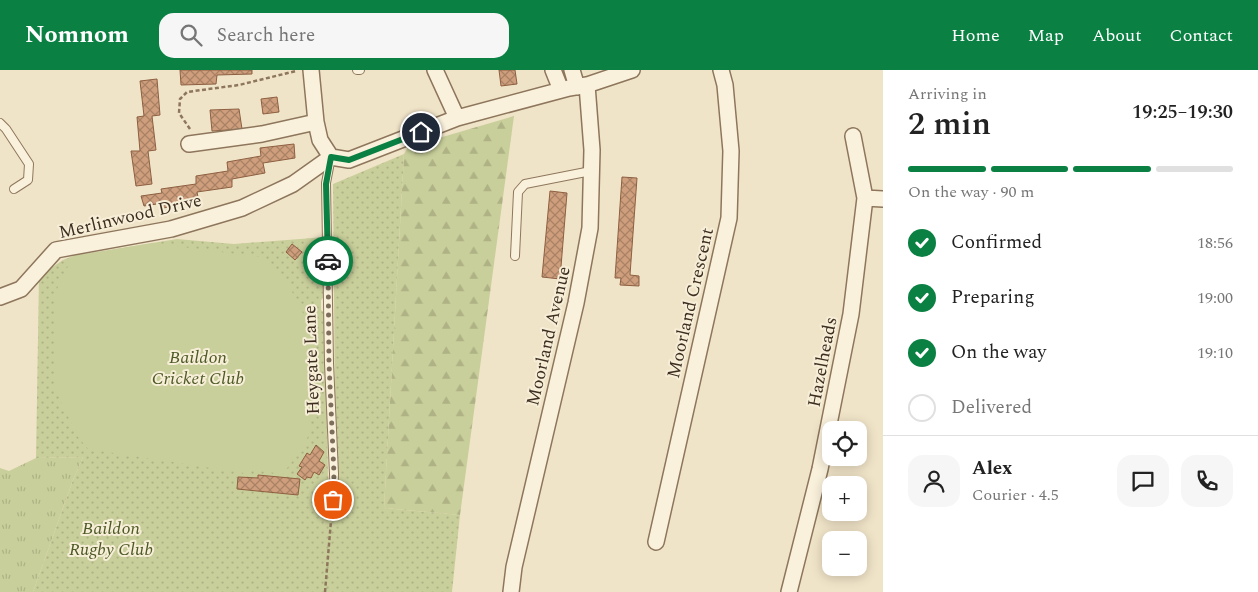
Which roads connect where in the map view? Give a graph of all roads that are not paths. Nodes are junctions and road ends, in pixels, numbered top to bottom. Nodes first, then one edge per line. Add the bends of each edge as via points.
1 (310, 70) edge
2 (435, 70) edge
3 (553, 70) edge
4 (572, 70) edge
5 (632, 70) edge
6 (720, 70) edge
7 (582, 86) junction
8 (561, 90) junction
9 (457, 118) junction
10 (316, 122) junction
11 (0, 123) edge
12 (853, 136) dead end
13 (196, 143) road end
14 (331, 157) junction
15 (591, 171) junction
16 (14, 189) dead end
17 (865, 198) junction
18 (883, 199) edge
19 (516, 256) dead end
20 (0, 297) edge
21 (333, 500) road end
22 (656, 542) dead end
23 (511, 592) edge
24 (788, 592) edge

1 - 10 street
2 - 9 street
3 - 8 street
4 - 7 street, Moorland Avenue
5 - 7 street
6 - 22 street, Moorland Crescent via 725,85 731,151 729,218
7 - 8 street
7 - 15 street, Moorland Avenue via 592,150
8 - 9 street
9 - 14 street via 349,160
10 - 13 street via 262,134
10 - 14 street via 320,140
11 - 16 lane via 29,164 28,180
12 - 17 street, Hazelheads
14 - 20 street, Merlinwood Drive via 293,184 242,208 171,229 56,250 21,289
14 - 21 lane, Heygate Lane via 326,184
15 - 19 lane via 525,184 518,192
15 - 23 street, Moorland Avenue via 590,228 576,303 516,557
17 - 18 street
17 - 24 street, Hazelheads via 851,314 820,469

